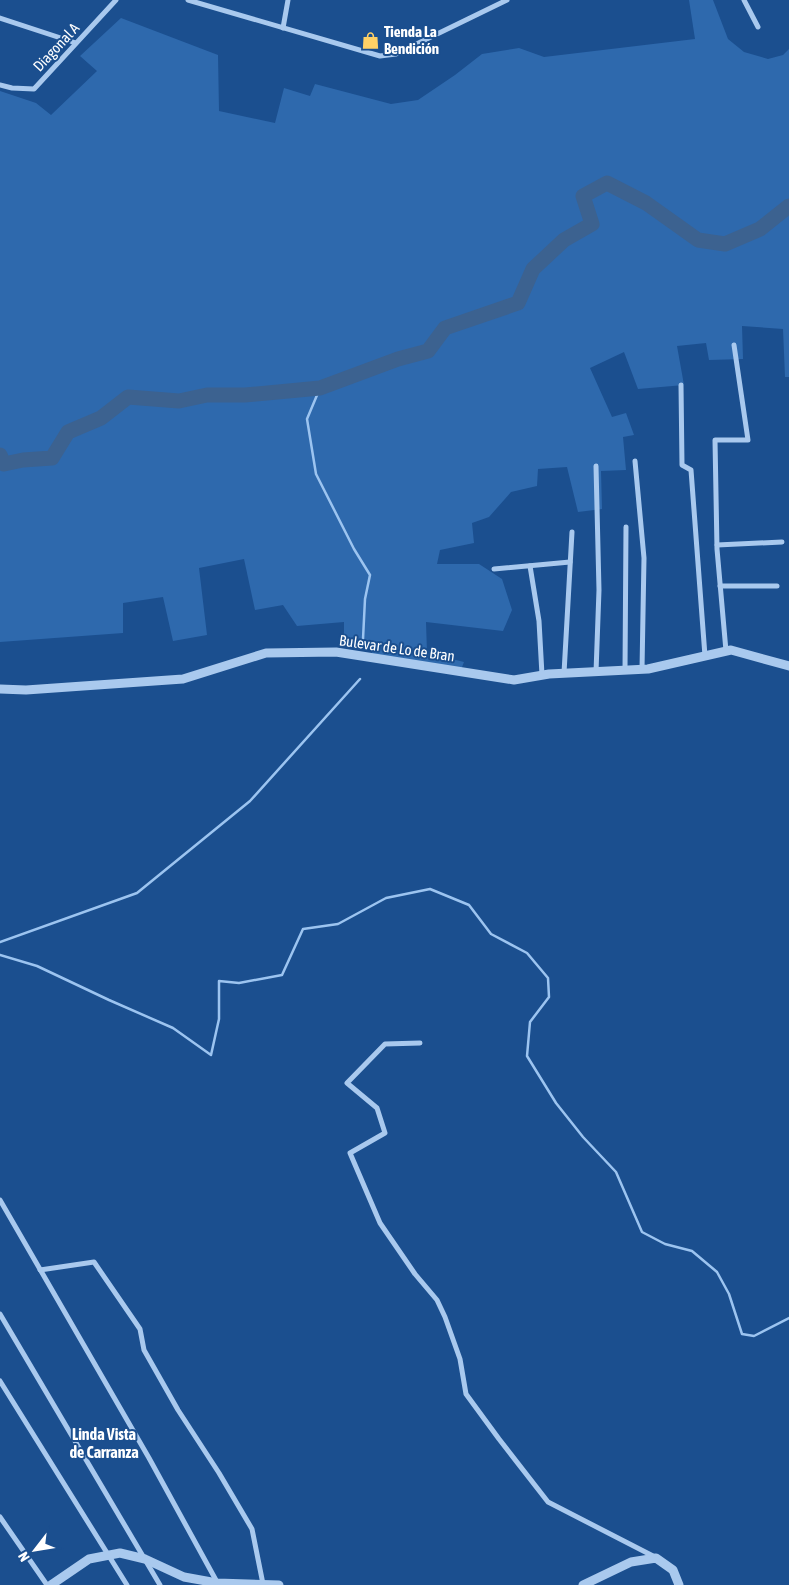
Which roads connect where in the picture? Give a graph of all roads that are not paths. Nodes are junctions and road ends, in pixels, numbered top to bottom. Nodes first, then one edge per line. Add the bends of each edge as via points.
1 (116, 0) edge
2 (188, 0) edge
3 (288, 0) edge
4 (507, 0) edge
5 (744, 0) edge
6 (0, 18) edge
7 (758, 27) dead end
8 (283, 28) junction
9 (76, 43) junction
10 (0, 85) edge
11 (734, 345) dead end
12 (681, 385) dead end
13 (634, 461) dead end
14 (596, 466) dead end
15 (626, 527) dead end
16 (572, 532) dead end
17 (782, 542) dead end
18 (717, 545) junction
19 (570, 562) junction
20 (530, 566) junction
21 (494, 569) dead end
22 (720, 586) junction
23 (778, 586) dead end
24 (726, 651) junction
25 (705, 656) junction
26 (789, 666) edge
27 (642, 669) junction
28 (625, 670) junction
29 (596, 672) junction
30 (564, 673) junction
31 (542, 675) junction
32 (0, 689) edge
33 (420, 1044) dead end
34 (0, 1200) edge
35 (40, 1270) junction
36 (0, 1314) edge
37 (0, 1381) edge
38 (0, 1517) edge
39 (109, 1555) junction
40 (656, 1558) junction
41 (145, 1559) junction
42 (217, 1584) edge
43 (263, 1584) edge
44 (47, 1585) edge
45 (52, 1585) edge
46 (127, 1585) edge
47 (160, 1585) edge
48 (279, 1585) edge
49 (583, 1585) edge
50 (679, 1585) edge

1 - 9 street, Diagonal A
2 - 8 street
3 - 8 street
4 - 8 street via 396,54 380,56
5 - 7 street
6 - 9 street
9 - 10 street, Diagonal A via 34,89
11 - 18 street via 748,440 715,440
12 - 25 street via 682,465 691,470
13 - 27 street via 644,558
14 - 29 street via 599,590
15 - 28 street
16 - 19 street
17 - 18 street
18 - 22 street
19 - 20 street
19 - 30 street
20 - 21 street
20 - 31 street via 539,621
22 - 23 street
22 - 24 street
24 - 25 street, Bulevar de Lo de Bran
24 - 26 street, Bulevar de Lo de Bran
25 - 27 street, Bulevar de Lo de Bran
27 - 28 street, Bulevar de Lo de Bran
28 - 29 street, Bulevar de Lo de Bran
29 - 30 street, Bulevar de Lo de Bran
30 - 31 street, Bulevar de Lo de Bran
31 - 32 street, Bulevar de Lo de Bran via 514,680 336,652 266,653 183,679
33 - 40 street via 385,1044 347,1083 377,1108 385,1133 350,1153 380,1223 437,1300 460,1359 466,1394 548,1502
34 - 35 street
35 - 42 street via 149,1458
35 - 43 street via 94,1262 140,1329 144,1350 252,1528
36 - 41 street
37 - 39 street
38 - 44 street
39 - 41 street via 120,1553
39 - 45 street via 89,1560
39 - 46 street
40 - 49 street via 631,1562
40 - 50 street via 673,1570
41 - 42 street via 184,1577
41 - 47 street
42 - 43 street
43 - 48 street

